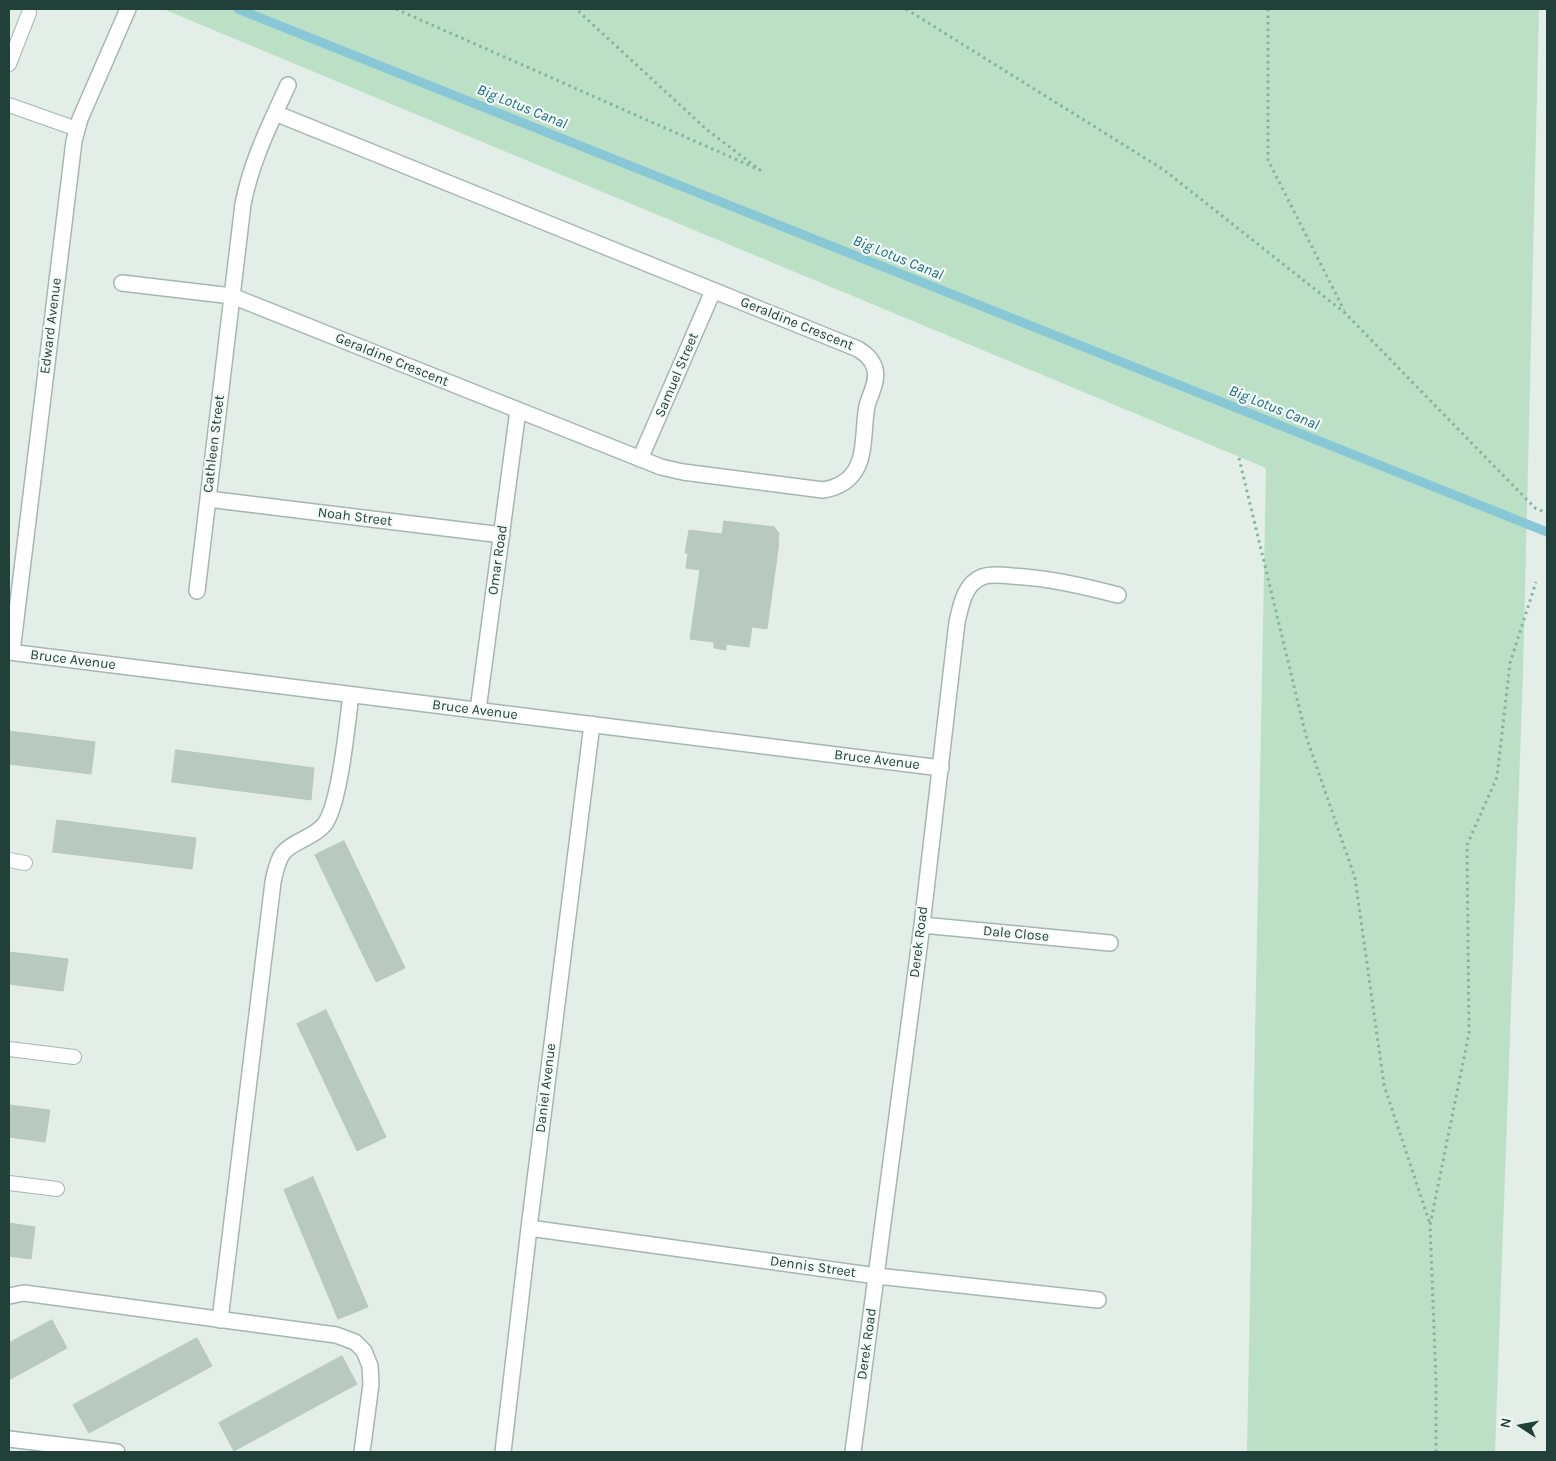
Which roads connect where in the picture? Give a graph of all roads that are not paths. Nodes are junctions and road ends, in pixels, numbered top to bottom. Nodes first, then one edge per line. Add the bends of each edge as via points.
1 (128, 9) edge
2 (29, 13) dead end
3 (9, 64) edge
4 (288, 85) dead end
5 (9, 105) edge
6 (275, 113) junction
7 (77, 129) junction
8 (122, 284) dead end
9 (713, 290) junction
10 (232, 296) junction
11 (518, 410) junction
12 (640, 459) junction
13 (208, 499) junction
14 (502, 535) junction
15 (197, 591) dead end
16 (1118, 595) dead end
17 (10, 652) edge
18 (351, 695) junction
19 (478, 710) junction
20 (592, 724) junction
21 (941, 768) junction
22 (9, 860) edge
23 (25, 862) dead end
24 (922, 925) junction
25 (1110, 943) dead end
26 (9, 1049) edge
27 (74, 1057) dead end
28 (9, 1183) edge
29 (57, 1189) dead end
30 (529, 1228) junction
31 (877, 1276) junction
32 (9, 1296) edge
33 (1098, 1300) dead end
34 (220, 1320) junction
35 (9, 1439) edge
36 (117, 1452) edge
37 (362, 1452) edge
38 (503, 1452) edge
39 (853, 1452) edge

1 - 7 street, Edward Avenue
2 - 3 lane
4 - 6 street
5 - 7 lane
6 - 9 street, Geraldine Crescent
6 - 10 street via 247,182
7 - 17 street, Edward Avenue
8 - 10 street, Geraldine Crescent
9 - 12 street, Samuel Street
9 - 12 street, Geraldine Crescent via 866,354 872,361 876,381 867,406 860,461 849,478 840,485 823,490 684,472
10 - 11 street, Geraldine Crescent
10 - 13 street, Cathleen Street
11 - 12 street, Geraldine Crescent
11 - 14 street, Omar Road
13 - 14 street, Noah Street
13 - 15 street, Cathleen Street
14 - 19 street, Omar Road
16 - 21 street, Derek Road via 1069,582 1002,575 982,577 968,588 958,622
17 - 18 street, Bruce Avenue
18 - 19 street, Bruce Avenue
18 - 34 street via 331,812 323,826 283,853 276,867
19 - 20 street, Bruce Avenue
20 - 21 street, Bruce Avenue
20 - 30 street, Daniel Avenue
21 - 24 street, Derek Road
22 - 23 lane
24 - 25 street, Dale Close
24 - 31 street, Derek Road
26 - 27 lane
28 - 29 lane
30 - 31 street, Dennis Street
30 - 38 street, Daniel Avenue
31 - 33 street, Dennis Street
31 - 39 street, Derek Road
32 - 34 street via 24,1294
34 - 37 street via 336,1335 355,1342 364,1351 370,1366 371,1384
35 - 36 street

